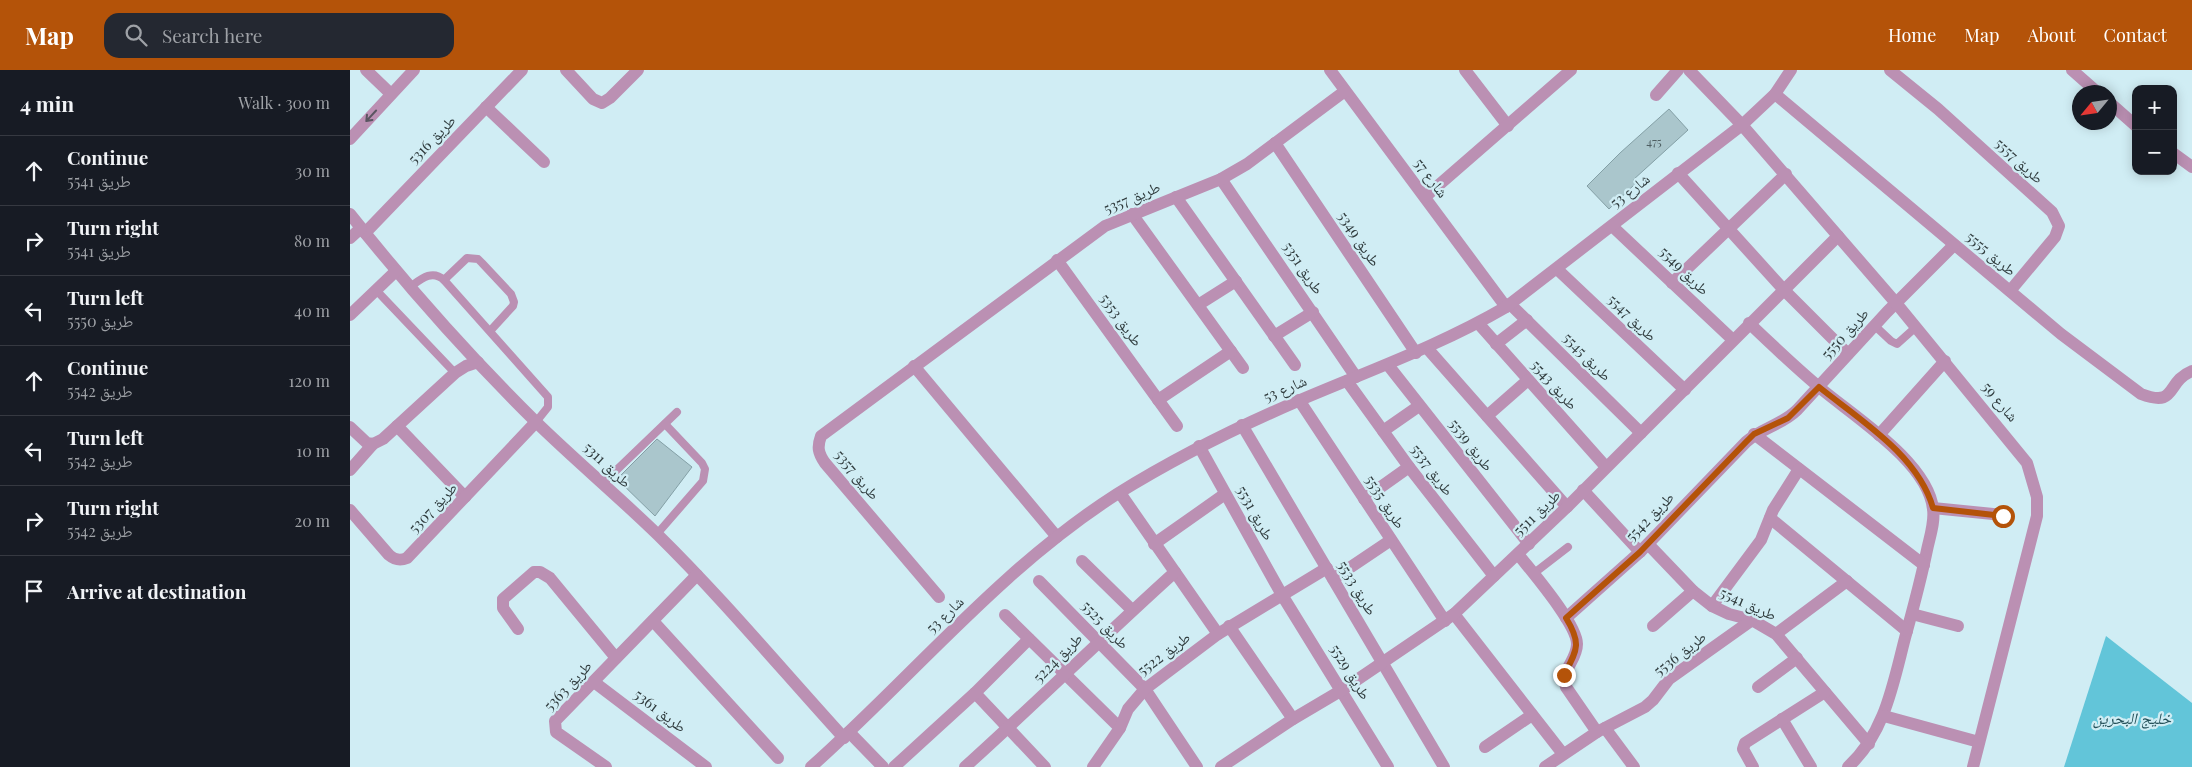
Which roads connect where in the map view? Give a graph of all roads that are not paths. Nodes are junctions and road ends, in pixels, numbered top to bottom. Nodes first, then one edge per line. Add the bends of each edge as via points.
1 (366, 70) edge
2 (414, 70) edge
3 (522, 70) edge
4 (566, 70) edge
5 (638, 70) edge
6 (1330, 70) edge
7 (1465, 70) edge
8 (1571, 70) edge
9 (1678, 70) edge
10 (1689, 70) edge
11 (1791, 70) edge
12 (1890, 70) edge
13 (2072, 70) edge
14 (2089, 85) edge
15 (1345, 91) junction
16 (391, 94) junction
17 (1775, 94) junction
18 (1656, 95) dead end
19 (486, 107) junction
20 (2117, 109) edge
21 (2132, 122) edge
22 (1742, 125) junction
23 (1508, 126) junction
24 (350, 139) edge
25 (1275, 143) junction
26 (2177, 156) edge
27 (544, 162) dead end
28 (2192, 167) edge
29 (1678, 173) junction
30 (1786, 174) junction
31 (1221, 179) junction
32 (1176, 197) junction
33 (1425, 197) junction
34 (350, 214) edge
35 (1132, 214) junction
36 (1612, 226) junction
37 (1728, 228) junction
38 (363, 231) junction
39 (1838, 236) junction
40 (350, 238) edge
41 (1954, 244) junction
42 (1057, 260) junction
43 (1557, 269) junction
44 (396, 271) junction
45 (444, 280) junction
46 (1236, 281) junction
47 (1672, 283) junction
48 (410, 287) junction
49 (376, 290) junction
50 (1784, 290) junction
51 (2010, 291) junction
52 (1896, 303) junction
53 (1198, 305) junction
54 (1508, 305) junction
55 (1313, 312) junction
56 (350, 315) edge
57 (1527, 320) junction
58 (1478, 323) junction
59 (1749, 324) junction
60 (1875, 326) junction
61 (1916, 328) junction
62 (491, 330) junction
63 (1274, 336) junction
64 (1733, 340) junction
65 (1496, 344) junction
66 (1422, 350) junction
67 (1231, 351) junction
68 (1848, 354) junction
69 (1945, 361) junction
70 (478, 362) junction
71 (1295, 365) dead end
72 (1388, 365) junction
73 (914, 366) junction
74 (1243, 368) dead end
75 (2192, 371) edge
76 (455, 373) junction
77 (1352, 379) junction
78 (1528, 380) junction
79 (1819, 387) junction
80 (1685, 390) junction
81 (1158, 400) junction
82 (1299, 400) junction
83 (1419, 406) junction
84 (678, 412) dead end
85 (1487, 416) junction
86 (536, 422) junction
87 (664, 424) junction
88 (1242, 425) junction
89 (397, 426) junction
90 (1177, 426) dead end
91 (350, 427) edge
92 (1383, 431) junction
93 (1641, 433) junction
94 (1754, 434) junction
95 (1879, 435) junction
96 (373, 444) junction
97 (1198, 446) junction
98 (1409, 467) junction
99 (1606, 467) junction
100 (350, 470) edge
101 (1800, 470) junction
102 (602, 484) junction
103 (1583, 490) junction
104 (1120, 493) junction
105 (1226, 494) junction
106 (465, 497) junction
107 (1364, 499) junction
108 (1567, 507) junction
109 (1933, 508) junction
110 (350, 510) edge
111 (2003, 516) dead end
112 (1770, 518) junction
113 (657, 534) junction
114 (1057, 537) junction
115 (1391, 540) junction
116 (1154, 544) junction
117 (1529, 544) junction
118 (1568, 547) dead end
119 (1644, 548) junction
120 (1518, 554) junction
121 (1082, 561) dead end
122 (1924, 565) junction
123 (1175, 572) junction
124 (1330, 573) junction
125 (1533, 574) junction
126 (697, 575) junction
127 (1494, 576) junction
128 (1039, 581) dead end
129 (1847, 581) junction
130 (1693, 591) junction
131 (1282, 595) junction
132 (939, 597) dead end
133 (1712, 606) junction
134 (1132, 610) junction
135 (1912, 614) junction
136 (1005, 615) dead end
137 (1449, 617) junction
138 (1566, 618) junction
139 (1752, 620) junction
140 (652, 621) junction
141 (1229, 626) junction
142 (1653, 626) dead end
143 (1958, 626) dead end
144 (518, 628) dead end
145 (1907, 631) junction
146 (1218, 634) junction
147 (1776, 634) junction
148 (1028, 639) junction
149 (1098, 641) junction
150 (616, 658) junction
151 (1797, 658) junction
152 (1383, 663) junction
153 (1064, 675) junction
154 (594, 682) junction
155 (1758, 687) dead end
156 (1145, 689) junction
157 (1342, 690) junction
158 (1825, 692) junction
159 (975, 693) junction
160 (1532, 715) junction
161 (1884, 716) junction
162 (1293, 719) junction
163 (1782, 719) junction
164 (1008, 728) junction
165 (1120, 728) junction
166 (1601, 730) junction
167 (846, 735) junction
168 (1979, 742) junction
169 (1869, 744) junction
170 (1485, 747) dead end
171 (1563, 754) junction
172 (778, 758) dead end
173 (606, 767) edge
174 (706, 767) edge
175 (811, 767) edge
176 (883, 767) edge
177 (894, 767) edge
178 (965, 767) edge
179 (1045, 767) edge
180 (1093, 767) edge
181 (1197, 767) edge
182 (1221, 767) edge
183 (1388, 767) edge
184 (1444, 767) edge
185 (1546, 767) edge
186 (1634, 767) edge
187 (1753, 767) edge
188 (1811, 767) edge
189 (1848, 767) edge
190 (1973, 767) edge

1 - 16 street
2 - 16 street
3 - 19 street, طريق 5316
4 - 5 street via 593,99 602,103
6 - 15 street, شارع 57
7 - 23 street
8 - 23 street
9 - 18 street
10 - 22 street, شارع 59
11 - 17 street, شارع 53
12 - 51 street, طريق 5557 via 2052,212 2059,226 2055,237
13 - 14 street
15 - 25 street, طريق 5357
15 - 33 street, شارع 57
16 -> 24 street
17 - 22 street, شارع 53
17 - 41 street, طريق 5555
19 - 27 street
19 - 38 street, طريق 5316
20 - 21 street
22 - 29 street, شارع 53
22 - 30 street, شارع 59
23 - 33 street
25 - 31 street, طريق 5357
25 - 66 street, طريق 5349
26 - 28 street
29 - 36 street, شارع 53
29 - 37 street
30 - 37 street
30 - 39 street, شارع 59
31 - 32 street, طريق 5357
31 - 55 street, طريق 5351
32 - 35 street, طريق 5357
32 - 46 street
33 - 54 street, شارع 57
34 - 38 street, طريق 5311
35 - 42 street, طريق 5357 via 1105,226
35 - 53 street
36 - 43 street, شارع 53
36 - 47 street, طريق 5549
37 - 47 street
37 - 50 street
38 - 40 street, طريق 5316
38 - 44 street, طريق 5311
39 - 50 street, طريق 5511
39 - 52 street, شارع 59
41 - 51 street, طريق 5555
41 - 52 street, طريق 5550
42 - 73 street, طريق 5357
42 - 81 street, طريق 5353
43 - 54 street, شارع 53
43 - 80 street, طريق 5547
44 - 48 street, طريق 5311
44 - 49 street
45 - 48 lane via 440,276 428,275
45 - 62 lane
45 - 62 lane via 466,258 472,257 478,259 511,294 513,306
46 - 53 street
46 - 63 street
47 - 64 street, طريق 5549
48 - 70 street, طريق 5311
49 - 56 street
49 - 76 lane
50 - 59 street, طريق 5511
50 - 68 street
51 - 75 street, طريق 5555 via 2141,394 2162,399 2178,379
52 - 60 street, طريق 5550
52 - 61 street, شارع 59
53 - 67 street
54 - 57 street, طريق 5545
54 - 58 street, شارع 53
55 - 63 street
55 - 77 street, طريق 5351
57 - 65 street
57 - 93 street, طريق 5545
58 - 65 street, طريق 5543
58 - 66 street, شارع 53
59 - 64 street, طريق 5511
59 - 79 street
60 - 61 lane via 1897,344
60 - 68 street, طريق 5550
61 - 69 street, شارع 59
62 - 86 lane via 548,397 548,407
63 - 71 street
64 - 80 street, طريق 5511
65 - 78 street, طريق 5543
66 - 72 street, شارع 53
66 - 85 street
67 - 74 street
67 - 81 street
68 - 79 street, طريق 5550
69 - 95 street
69 - 168 street, شارع 59 via 2027,463 2037,497 2036,516
70 - 76 street
70 - 86 street, طريق 5311
72 - 77 street, شارع 53
72 - 83 street, طريق 5539
73 - 114 street
73 - 132 street, طريق 5357 via 821,436 819,455
76 - 89 street
77 - 82 street, شارع 53
77 - 92 street, طريق 5537
78 - 85 street
78 - 99 street, طريق 5543
79 - 94 street, طريق 5550 via 1788,418
79 - 95 street
80 - 93 street, طريق 5511
81 - 90 street, طريق 5353
82 - 88 street, شارع 53
82 - 107 street, طريق 5535
83 - 92 street
83 - 117 street, طريق 5539
84 - 87 lane
85 - 108 street
86 - 102 street, طريق 5311
86 - 106 street, طريق 5307
87 - 102 lane
87 - 113 lane via 702,464 705,475
88 - 97 street, شارع 53
88 - 124 street, طريق 5533
89 - 96 street
89 - 106 street
91 - 96 street via 367,443
92 - 98 street, طريق 5537
93 - 99 street, طريق 5511
94 - 101 street
94 - 119 street, طريق 5542
95 - 109 street via 1919,474
96 - 100 street
97 - 104 street, شارع 53
97 - 105 street, طريق 5531
98 - 107 street
98 - 127 street, طريق 5537
99 - 103 street, طريق 5511
101 - 112 street
101 - 122 street
102 - 113 street, طريق 5311
103 - 108 street, طريق 5511
103 - 119 street, طريق 5541
104 - 114 street, شارع 53
104 - 116 street
105 - 116 street
105 - 131 street, طريق 5531
106 - 110 street, طريق 5307 via 412,554 401,561 389,555
107 - 115 street, طريق 5535
108 - 117 street, طريق 5511
109 - 111 street
109 - 122 street
112 - 129 street
112 - 133 street via 1761,540
113 - 126 street, طريق 5311
114 - 167 street, شارع 53 via 990,594
115 - 124 street, طريق 5522
115 - 137 street, طريق 5535
116 - 123 street
117 - 120 street, طريق 5511
118 - 125 lane
119 - 130 street, طريق 5541
119 - 138 street, طريق 5542
120 - 125 street
120 - 127 street, طريق 5511
121 - 134 street
122 - 135 street
123 - 134 street, طريق 5224
123 - 146 street
124 - 131 street, طريق 5522
124 - 152 street, طريق 5533
125 - 138 street
126 - 140 street, طريق 5363
126 - 167 street, طريق 5311
127 - 137 street, طريق 5511
128 - 149 street, طريق 5525
129 - 145 street
129 - 147 street
130 - 133 street, طريق 5541
130 - 142 street
131 - 141 street, طريق 5522
131 - 157 street, طريق 5529
133 - 139 street, طريق 5541
134 - 149 street, طريق 5224
135 - 143 street
135 - 145 street
136 - 148 street
137 - 152 street, طريق 5511
137 - 160 street, طريق 5535
138 - 166 street via 1577,642 1564,681
139 - 147 street, طريق 5541
139 - 166 street, طريق 5536 via 1669,679 1645,706
140 - 150 street, طريق 5363
140 - 172 street
141 - 146 street, طريق 5522
141 - 162 street
144 - 150 street via 503,608 503,599 534,572 540,572 550,578
145 - 161 street
146 - 156 street, طريق 5522
147 - 151 street, طريق 5541
148 - 153 street
148 - 159 street
149 - 153 street, طريق 5224
149 - 156 street, طريق 5525
150 - 154 street, طريق 5363
151 - 155 street
151 - 158 street, طريق 5541
152 - 157 street, طريق 5511
152 - 184 street, طريق 5533
153 - 164 street, طريق 5224
153 - 165 street
154 - 173 street, طريق 5363 via 558,716 554,727 561,736
154 - 174 street, طريق 5361
156 - 165 street, طريق 5522 via 1128,709
156 - 181 street, طريق 5525
157 - 162 street, طريق 5511
157 - 183 street, طريق 5529
158 - 163 street
158 - 169 street, طريق 5541
159 - 164 street
159 - 177 street
160 - 170 street
160 - 171 street, طريق 5535
161 - 168 street
161 - 169 street
162 - 182 street, طريق 5511
163 - 187 street via 1745,743 1743,749
163 - 188 street
164 - 178 street, طريق 5224
164 - 179 street
165 - 180 street, طريق 5522
166 - 171 street, طريق 5536
166 - 186 street
167 - 175 street, شارع 53
167 - 176 street, طريق 5311
168 - 190 street, شارع 59
169 - 189 street
171 - 185 street, طريق 5536

